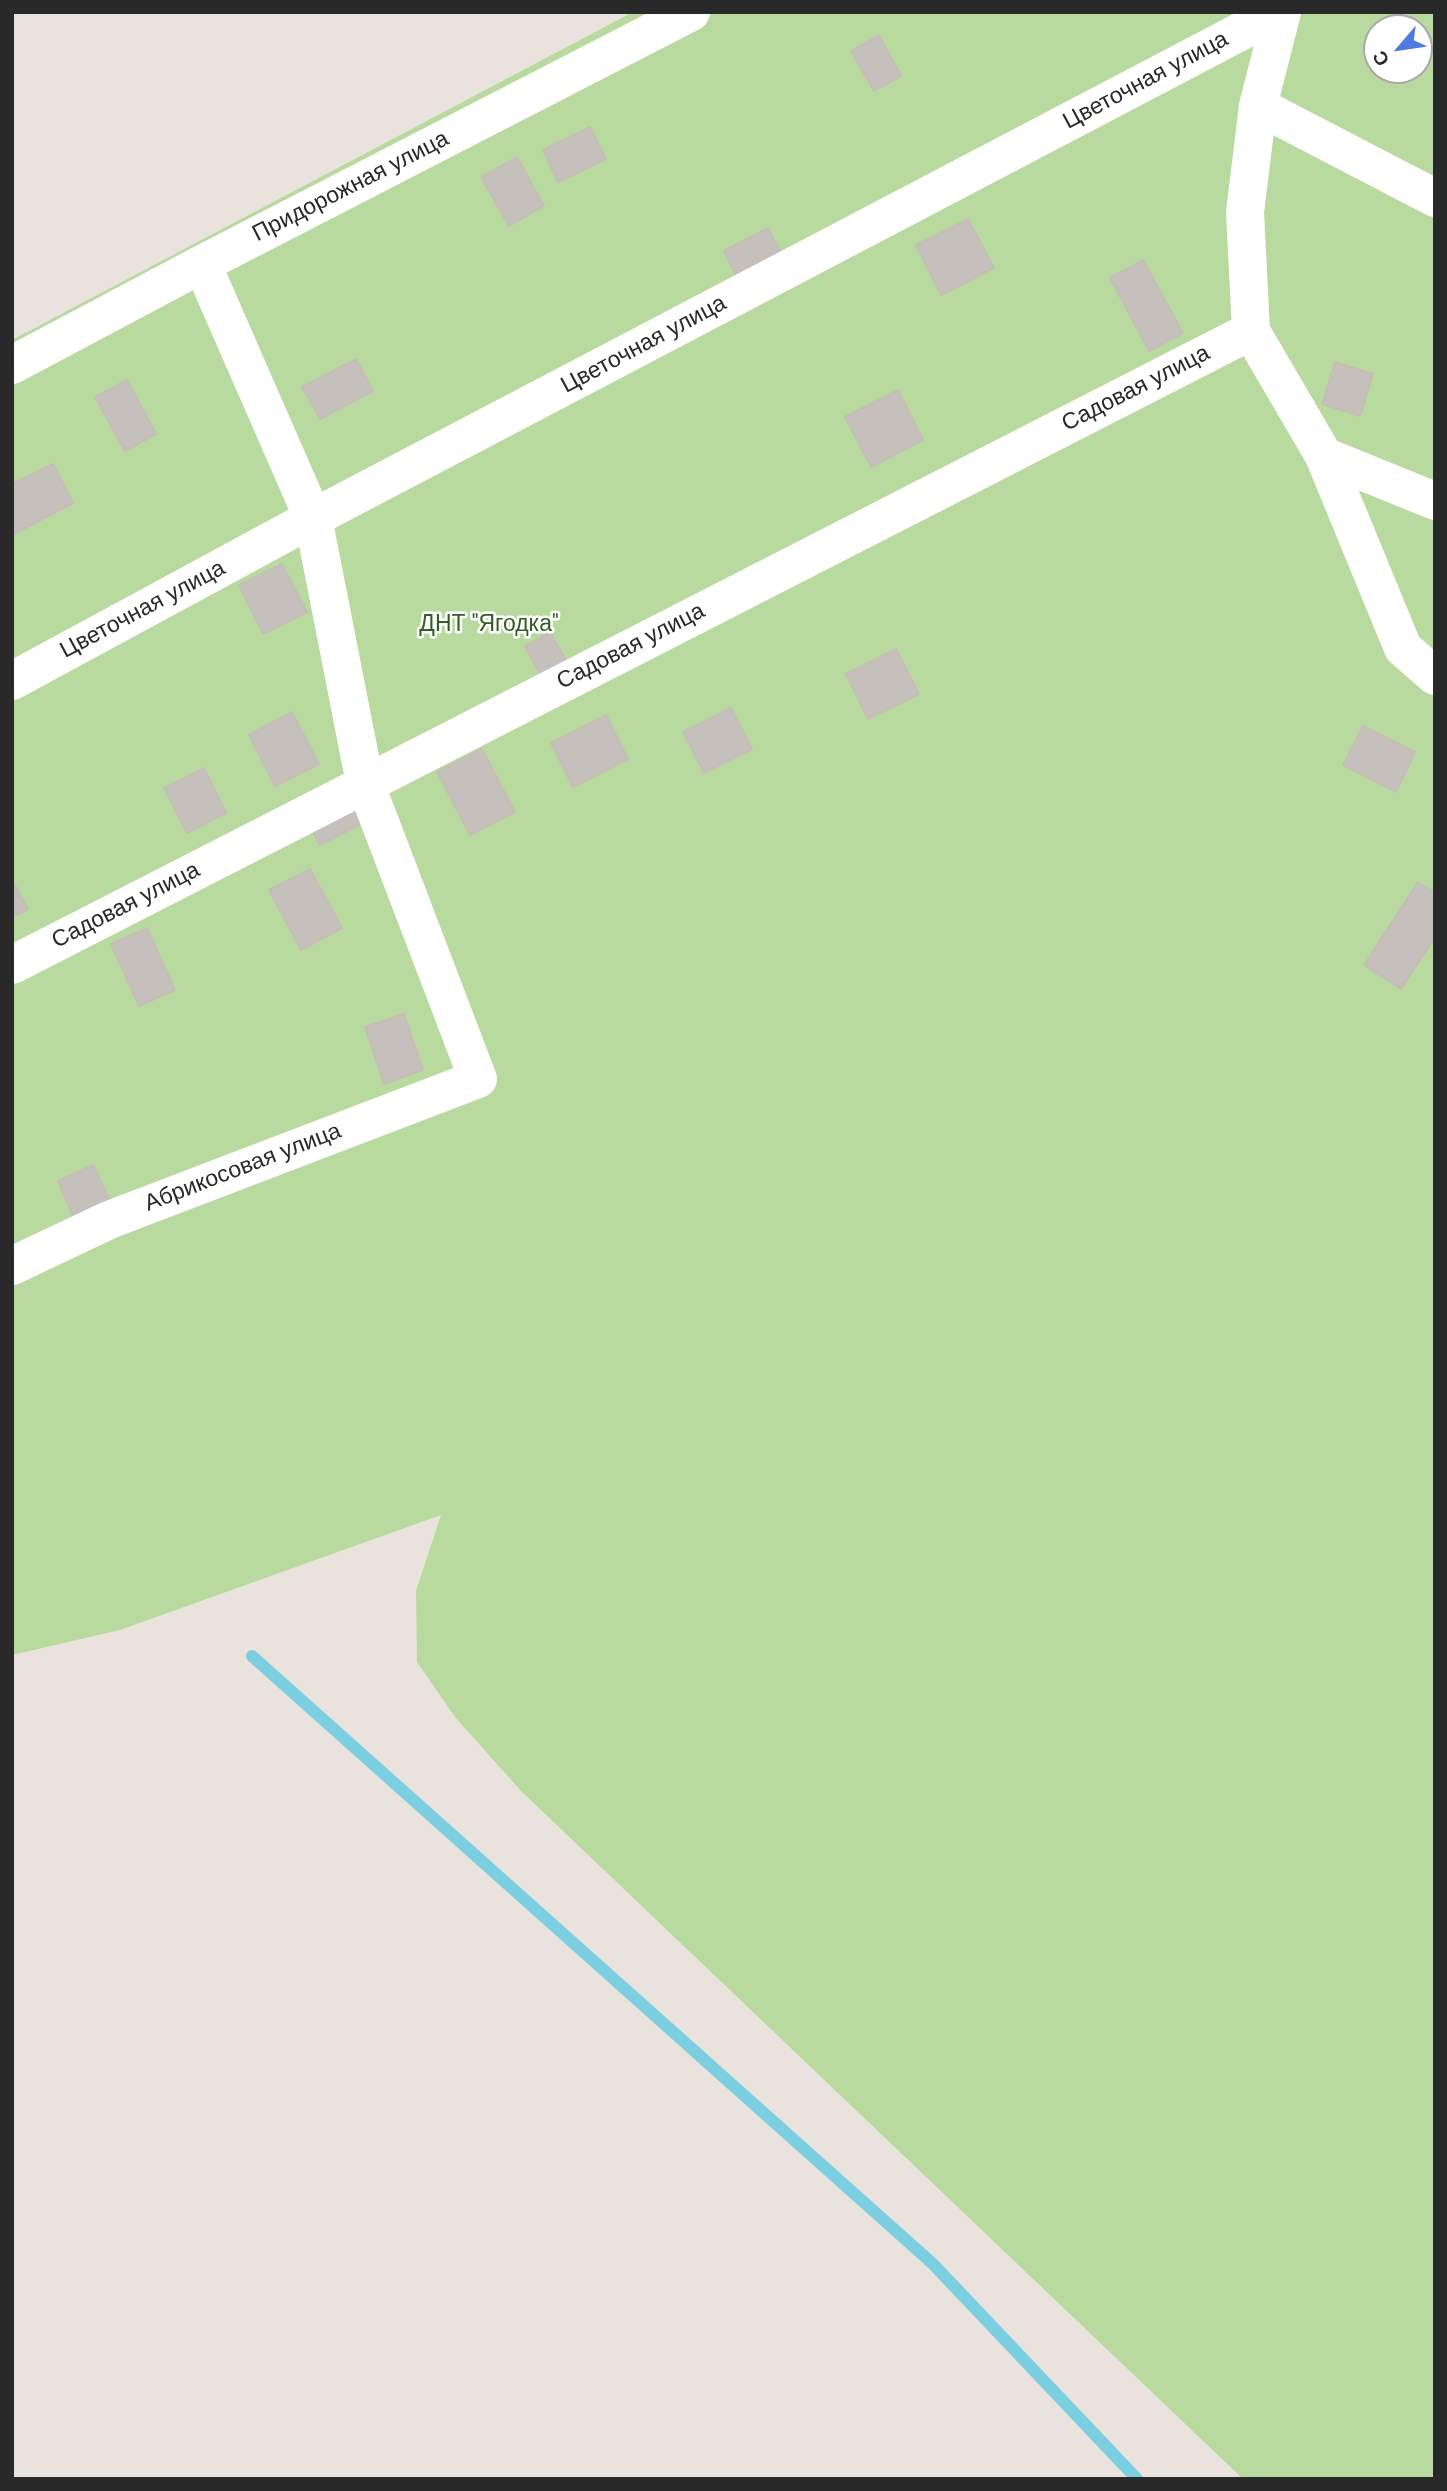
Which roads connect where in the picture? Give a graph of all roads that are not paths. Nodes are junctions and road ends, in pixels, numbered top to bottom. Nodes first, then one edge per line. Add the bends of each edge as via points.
1 (691, 12) edge
2 (1280, 12) edge
3 (1258, 106) junction
4 (1435, 198) edge
5 (202, 264) junction
6 (1251, 331) junction
7 (12, 365) edge
8 (1324, 456) junction
9 (1435, 501) edge
10 (313, 517) junction
11 (1435, 676) edge
12 (12, 681) edge
13 (365, 783) junction
14 (12, 965) edge
15 (12, 1266) edge

1 - 5 street, Придорожная улица
2 - 3 street
2 - 10 street, Цветочная улица
3 - 4 street
3 - 6 street via 1245,212
5 - 7 street, Придорожная улица
5 - 10 street
6 - 8 street
6 - 13 street, Садовая улица
8 - 9 street
8 - 11 street via 1403,649
10 - 12 street, Цветочная улица
10 - 13 street
13 - 14 street, Садовая улица
13 - 15 street, Абрикосовая улица via 478,1079 109,1220

